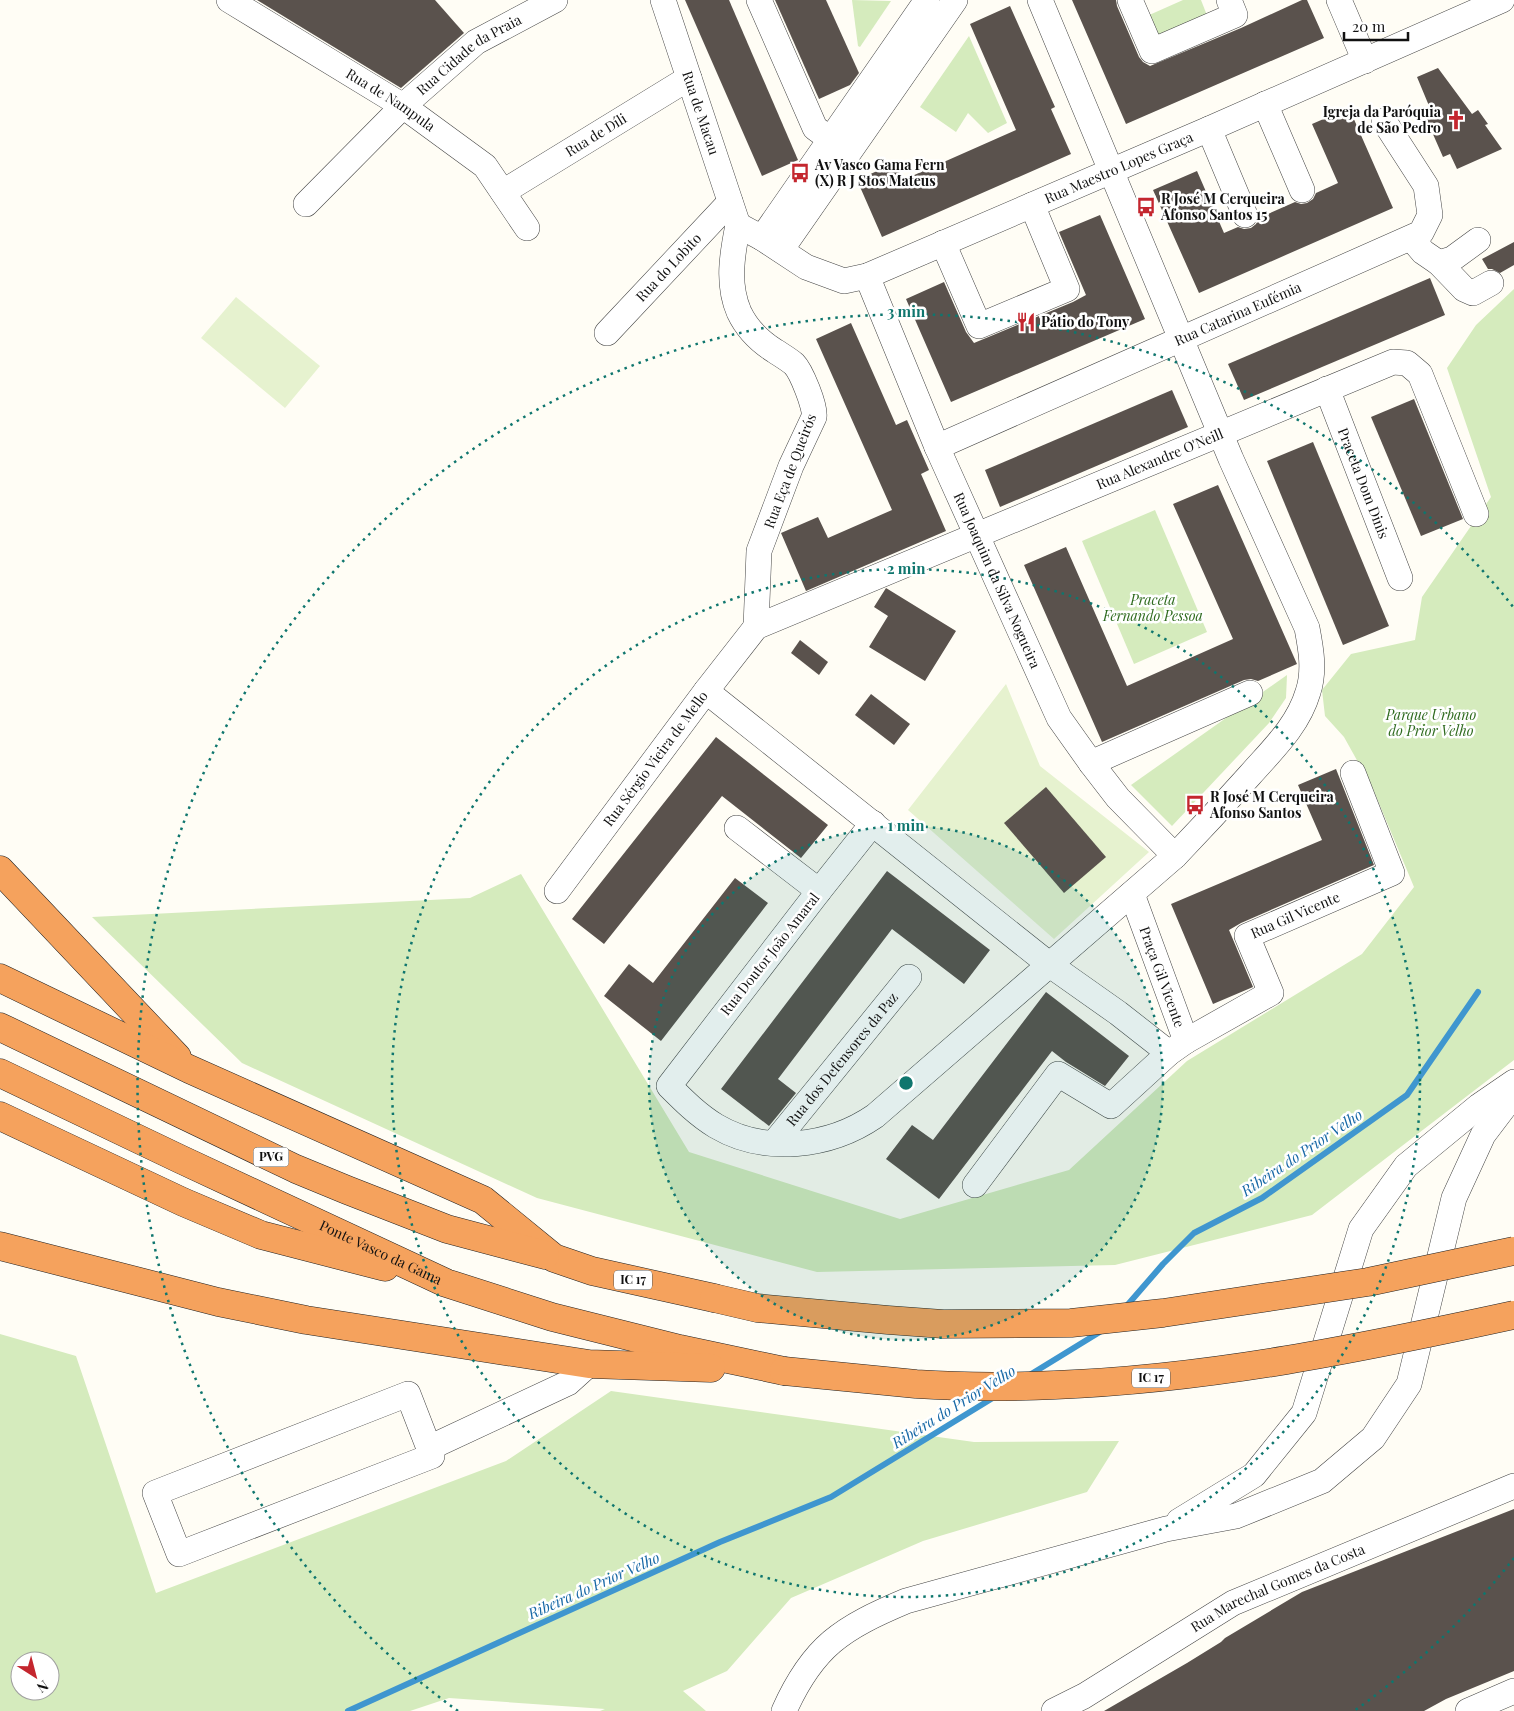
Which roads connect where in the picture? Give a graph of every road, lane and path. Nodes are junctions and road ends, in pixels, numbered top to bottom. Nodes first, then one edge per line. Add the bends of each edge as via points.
1 (229, 0) edge
2 (663, 0) edge
3 (759, 0) edge
4 (927, 0) edge
5 (955, 0) edge
6 (1040, 0) edge
7 (1130, 0) edge
8 (1229, 0) edge
9 (1339, 0) edge
10 (1502, 0) edge
11 (542, 3) edge
12 (1365, 61) junction
13 (689, 78) junction
14 (1265, 104) junction
15 (403, 106) junction
16 (1384, 121) dead end
17 (1209, 129) junction
18 (830, 139) junction
19 (1111, 171) junction
20 (1302, 190) dead end
21 (503, 192) junction
22 (730, 202) junction
23 (306, 204) dead end
24 (1032, 205) junction
25 (1245, 215) dead end
26 (738, 226) junction
27 (527, 228) dead end
28 (1410, 238) junction
29 (1478, 240) dead end
30 (943, 243) junction
31 (772, 244) junction
32 (1439, 263) junction
33 (867, 276) junction
34 (1491, 283) dead end
35 (607, 333) dead end
36 (1182, 339) junction
37 (1327, 389) junction
38 (1221, 433) junction
39 (937, 447) junction
40 (1476, 514) dead end
41 (977, 536) junction
42 (1400, 578) dead end
43 (756, 627) junction
44 (706, 690) junction
45 (1250, 692) dead end
46 (1090, 763) junction
47 (1353, 772) dead end
48 (873, 823) junction
49 (737, 828) dead end
50 (1175, 856) junction
51 (0, 870) edge
52 (557, 891) dead end
53 (819, 891) junction
54 (1132, 894) junction
55 (1050, 965) junction
56 (909, 977) dead end
57 (0, 978) edge
58 (0, 1027) edge
59 (1178, 1047) junction
60 (189, 1070) junction
61 (0, 1073) edge
62 (1514, 1082) edge
63 (1514, 1094) edge
64 (0, 1116) edge
65 (774, 1143) junction
66 (975, 1184) dead end
67 (0, 1246) edge
68 (1514, 1251) edge
69 (554, 1258) junction
70 (446, 1283) junction
71 (1514, 1316) edge
72 (589, 1364) junction
73 (784, 1371) junction
74 (429, 1448) junction
75 (1514, 1486) edge
76 (1166, 1529) junction
77 (1514, 1691) edge
78 (1089, 1703) edge
79 (1475, 1709) edge
80 (784, 1711) edge
81 (1054, 1711) edge

1 - 15 street, Rua de Nampula
2 - 13 street, Rua de Macau
3 - 18 street via 815,128
4 - 18 street
5 - 31 street
6 - 19 street
7 - 8 street via 1152,51 1235,15
9 - 12 street
10 - 12 street, Rua Maestro Lopes Graça
11 - 15 street, Rua Cidade da Praia via 476,42
12 - 14 street, Rua Maestro Lopes Graça
13 - 21 street, Rua de Díli
13 - 22 street, Rua de Macau
14 - 17 street, Rua Maestro Lopes Graça
14 - 20 street
15 - 21 street, Rua de Nampula via 485,166
15 - 23 street, Rua Cidade da Praia
16 - 28 street, Rua Catarina Eufémia via 1426,186 1430,214 1421,233
17 - 19 street, Rua Maestro Lopes Graça
17 - 25 street
18 - 31 street
19 - 24 street, Rua Maestro Lopes Graça
19 - 36 street
21 - 27 street, Rua de Nampula
22 - 26 street, Rua de Macau
22 - 35 street, Rua do Lobito
24 - 30 street, Rua Maestro Lopes Graça
24 - 30 street via 1067,289 979,326
26 - 31 street, Rua Maestro Lopes Graça
26 - 43 street, Rua Eça de Queirós via 731,272 740,313 755,336 797,368 814,413 759,551
28 - 32 street
28 - 36 street, Rua Catarina Eufémia
29 - 32 street via 1452,259
30 - 33 street, Rua Maestro Lopes Graça
31 - 33 street, Rua Maestro Lopes Graça via 806,266 844,281
32 - 34 street via 1464,289 1473,292
33 - 39 street, Rua Joaquim da Silva Nogueira
36 - 38 street
36 - 39 street, Rua Catarina Eufémia
37 - 38 street, Rua Alexandre O'Neill
37 - 40 street, Rua Alexandre O'Neill via 1393,362 1413,366 1424,380
37 - 42 street, Praceta Dom Dinis
38 - 41 street, Rua Alexandre O'Neill
38 - 50 street via 1307,628 1312,674 1309,691 1294,724
39 - 41 street, Rua Joaquim da Silva Nogueira
41 - 43 street, Rua Alexandre O'Neill
41 - 46 street, Rua Joaquim da Silva Nogueira via 1059,718
43 - 44 street, Rua Sérgio Vieira de Mello
44 - 48 street, Praça Gil Vicente
44 - 52 street, Rua Sérgio Vieira de Mello
45 - 46 street
46 - 50 street, Rua Joaquim da Silva Nogueira via 1118,798
47 - 59 street, Rua Gil Vicente via 1392,873 1247,936 1271,993
48 - 53 street, Rua Doutor João Amaral
48 - 55 street, Praça Gil Vicente
49 - 53 street
50 - 54 street
51 - 60 highway
53 - 65 street, Rua Doutor João Amaral via 670,1086 693,1110 716,1126 754,1141
54 - 55 street
54 - 59 street, Praça Gil Vicente
55 - 59 street, Praça Gil Vicente via 1118,1013
55 - 65 street via 862,1125 825,1140
56 - 65 street, Rua dos Defensores da Paz
57 - 60 highway
58 - 69 highway, PVG via 296,1169 447,1229
59 - 66 street, Rua Gil Vicente via 1111,1106 1058,1074
60 - 69 highway via 483,1200
61 - 70 highway, Ponte Vasco da Gama
62 - 76 street via 1479,1106 1406,1166 1361,1229 1304,1413 1254,1475
63 - 76 street via 1482,1135 1454,1198 1408,1384 1373,1438 1322,1481 1236,1516
64 - 70 highway via 261,1235
67 - 72 highway via 218,1302 306,1320
68 - 69 highway, IC 17, bridge via 1368,1282 1172,1311 1071,1322 972,1324 897,1321 758,1308 592,1271
70 - 73 highway, Ponte Vasco da Gama via 552,1318
71 - 73 highway, IC 17, bridge via 1265,1365 1117,1381 1054,1385 917,1384
72 - 73 highway
72 - 74 street via 568,1383
74 - 74 street via 408,1394 155,1493 179,1554 432,1456
75 - 78 street, Rua Marechal Gomes da Costa via 1233,1603
76 - 80 street via 906,1601 875,1614 836,1637 821,1652 794,1688
77 - 79 street
78 - 81 street, Rua Marechal Gomes da Costa

